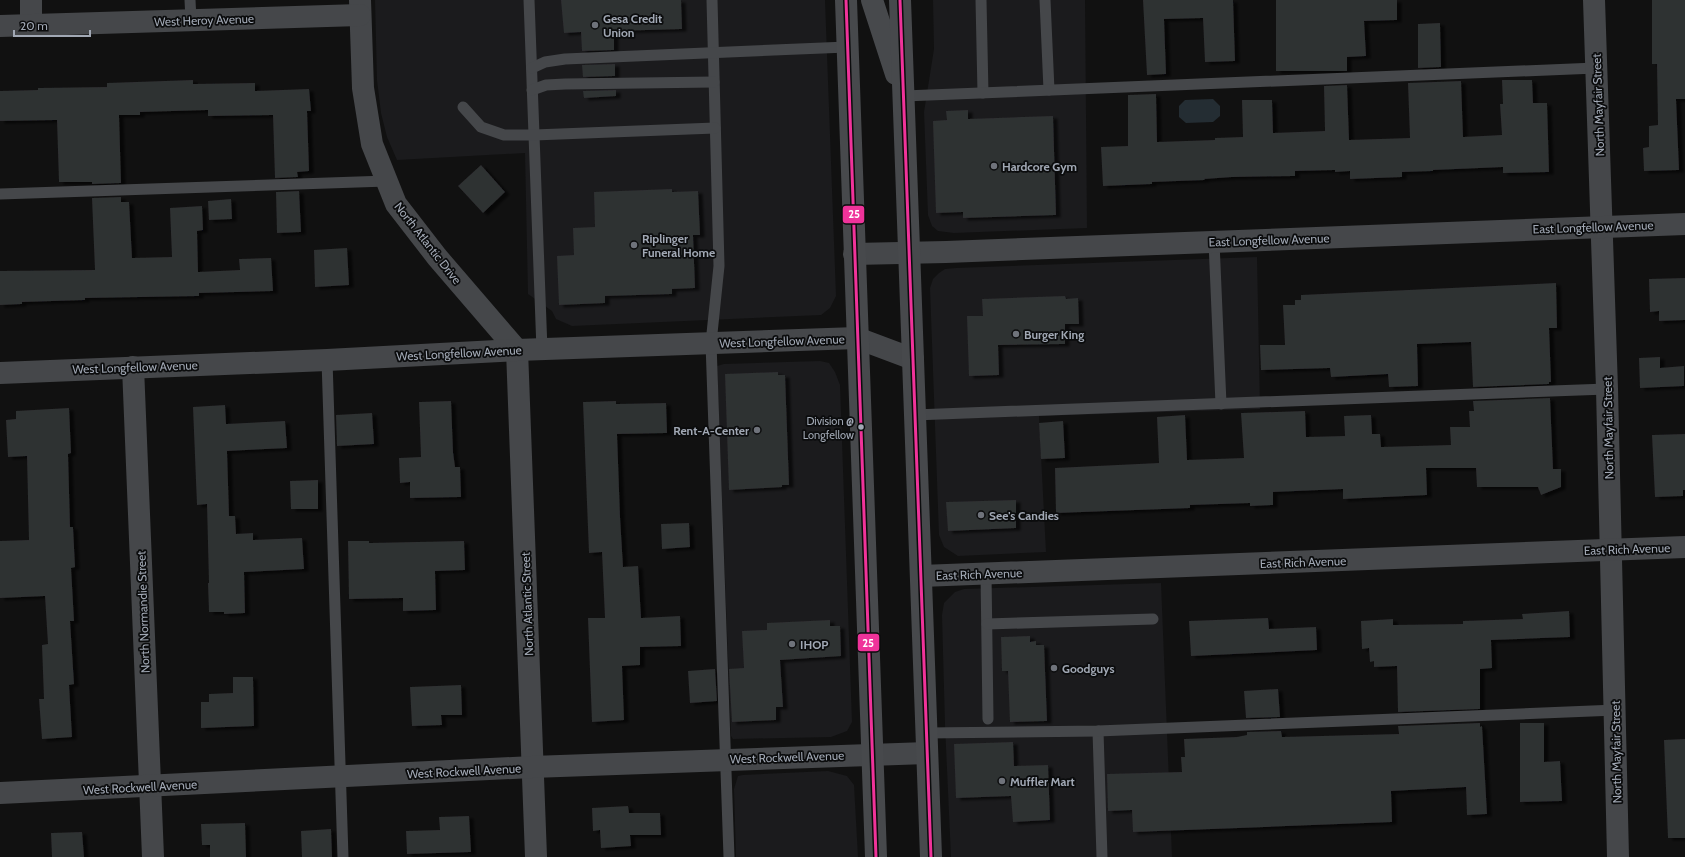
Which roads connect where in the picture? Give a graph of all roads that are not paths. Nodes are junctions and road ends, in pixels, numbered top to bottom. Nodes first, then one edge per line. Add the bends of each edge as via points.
1 (31, 0) edge
2 (529, 0) edge
3 (712, 0) edge
4 (846, 0) edge
5 (872, 0) edge
6 (900, 0) edge
7 (981, 0) edge
8 (1045, 0) edge
9 (1594, 0) edge
10 (360, 8) edge
11 (190, 10) edge
12 (32, 25) junction
13 (0, 26) edge
14 (847, 47) junction
15 (713, 53) junction
16 (532, 68) junction
17 (1596, 68) junction
18 (714, 82) junction
19 (532, 90) junction
20 (1048, 90) junction
21 (983, 93) junction
22 (904, 96) junction
23 (464, 106) dead end
24 (715, 128) junction
25 (534, 135) junction
26 (387, 181) junction
27 (0, 194) edge
28 (1685, 224) edge
29 (1602, 227) junction
30 (1214, 242) junction
31 (854, 254) junction
32 (909, 254) junction
33 (857, 338) junction
34 (711, 343) junction
35 (517, 350) junction
36 (542, 350) junction
37 (913, 359) junction
38 (328, 360) junction
39 (133, 367) junction
40 (0, 373) edge
41 (1607, 389) junction
42 (1222, 404) junction
43 (914, 415) junction
44 (1685, 547) edge
45 (1611, 550) junction
46 (986, 574) junction
47 (921, 576) junction
48 (1153, 619) dead end
49 (987, 624) junction
50 (1616, 710) junction
51 (988, 719) dead end
52 (1098, 731) junction
53 (927, 743) junction
54 (872, 754) junction
55 (726, 759) junction
56 (532, 767) junction
57 (340, 777) junction
58 (150, 786) junction
59 (0, 793) edge
60 (153, 857) edge
61 (343, 857) edge
62 (536, 857) edge
63 (729, 857) edge
64 (876, 857) edge
65 (931, 857) edge
66 (1102, 857) edge
67 (1618, 857) edge

1 - 12 street
2 - 16 lane
3 - 15 lane
4 - 14 main road
5 - 22 main road
6 - 22 main road
7 - 21 lane
8 - 20 lane
9 - 17 street, North Mayfair Street
10 - 11 street, West Heroy Avenue
10 - 26 street, North Atlantic Drive via 363,88 372,144
11 - 12 street, West Heroy Avenue
12 - 13 street, West Heroy Avenue
14 - 15 lane
14 - 31 main road
15 - 16 lane via 565,59 545,62
15 - 18 lane
16 - 19 lane
17 - 20 lane
17 - 29 street, North Mayfair Street
18 - 19 lane via 565,84 546,85
18 - 24 lane
19 - 25 lane
20 - 21 lane
21 - 22 lane
22 - 32 main road
23 - 25 lane via 481,127 504,135
24 - 25 lane
24 - 34 lane via 719,266
25 - 36 lane
26 - 27 lane
26 - 35 street, North Atlantic Drive via 396,204
28 - 29 street, East Longfellow Avenue
29 - 30 street, East Longfellow Avenue
29 - 41 street, North Mayfair Street
30 - 32 street, East Longfellow Avenue
30 - 42 lane
31 - 32 street, East Longfellow Avenue
31 - 33 main road
32 - 37 main road
33 - 34 street, West Longfellow Avenue
33 - 37 street, West Longfellow Avenue
33 - 54 main road
34 - 36 street, West Longfellow Avenue
34 - 55 lane
35 - 36 street, West Longfellow Avenue
35 - 38 street, West Longfellow Avenue
35 - 56 street, North Atlantic Street
37 - 43 main road
38 - 39 street, West Longfellow Avenue
38 - 57 lane
39 - 40 street, West Longfellow Avenue
39 - 58 street, North Normandie Street
41 - 42 lane
41 - 45 street, North Mayfair Street
42 - 43 lane
43 - 47 main road
44 - 45 street, East Rich Avenue
45 - 46 street, East Rich Avenue
45 - 50 street, North Mayfair Street
46 - 47 street, East Rich Avenue
46 - 49 lane
47 - 53 main road
48 - 49 lane
49 - 51 lane
50 - 52 lane
50 - 67 street, North Mayfair Street
52 - 53 lane
52 - 66 lane
53 - 54 street, West Rockwell Avenue
53 - 65 main road
54 - 55 street, West Rockwell Avenue
54 - 64 main road
55 - 56 street, West Rockwell Avenue
55 - 63 lane
56 - 57 street, West Rockwell Avenue
56 - 62 street, North Atlantic Street
57 - 58 street, West Rockwell Avenue
57 - 61 lane
58 - 59 street, West Rockwell Avenue
58 - 60 street, North Normandie Street

